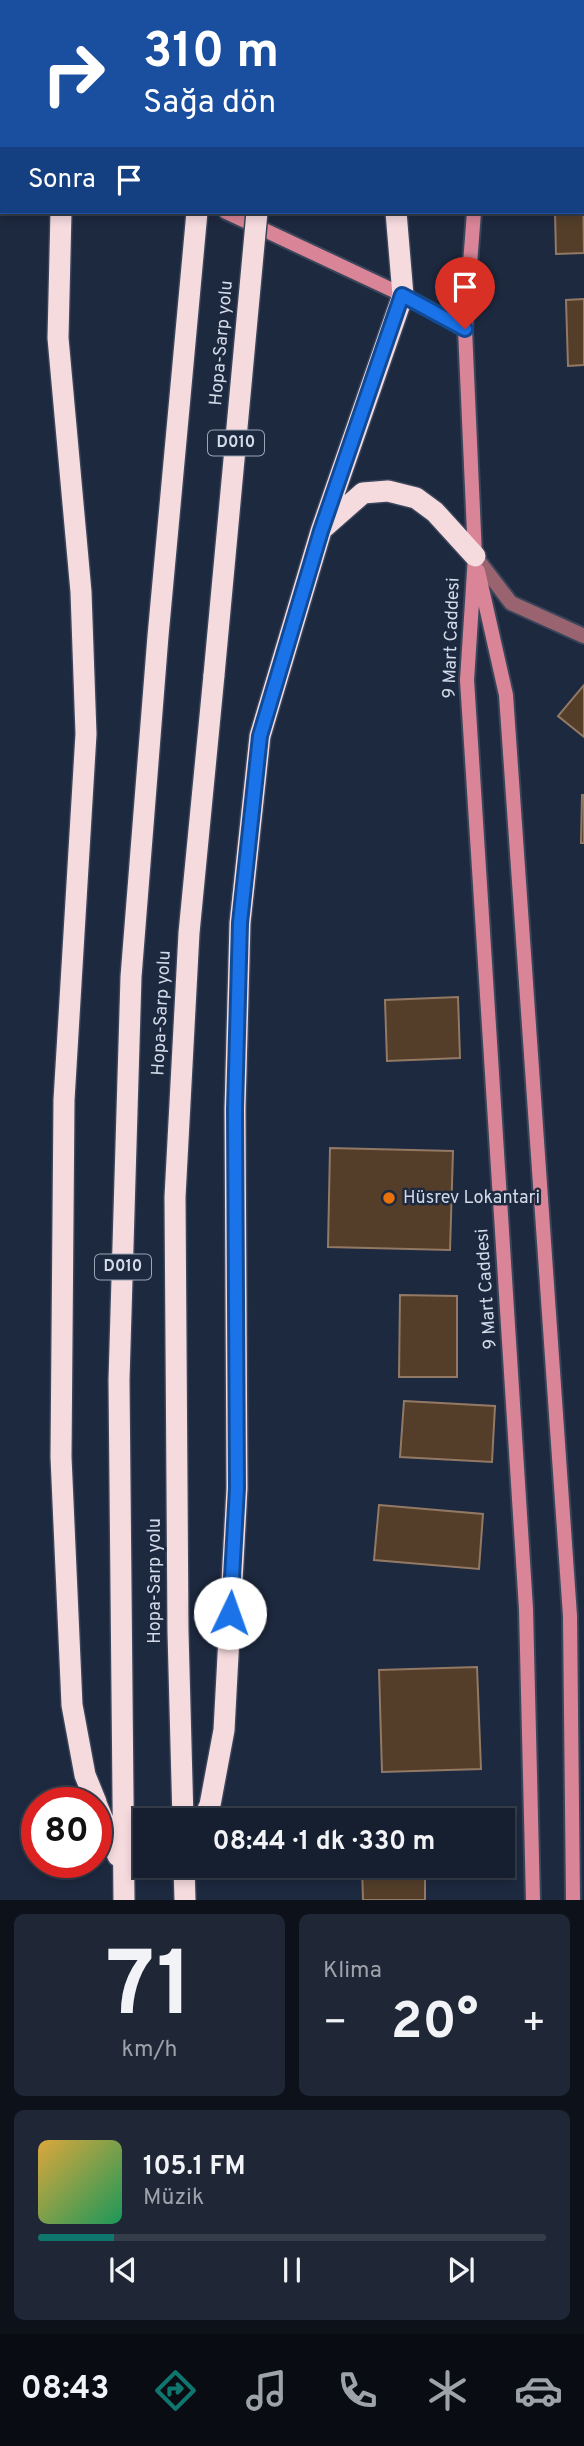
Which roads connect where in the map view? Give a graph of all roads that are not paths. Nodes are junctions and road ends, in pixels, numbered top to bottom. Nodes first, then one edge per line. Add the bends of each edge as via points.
1 (61, 214) edge
2 (197, 214) edge
3 (230, 214) edge
4 (257, 214) edge
5 (396, 214) edge
6 (474, 214) edge
7 (402, 295) junction
8 (465, 329) junction
9 (321, 531) junction
10 (475, 556) junction
11 (584, 636) edge
12 (90, 1787) edge
13 (183, 1808) edge
14 (208, 1808) edge
15 (112, 1841) edge
16 (124, 1869) junction
17 (184, 1878) edge
18 (124, 1900) edge
19 (185, 1900) edge
20 (533, 1900) edge
21 (573, 1900) edge

1 - 12 highway via 58,338 81,592 86,734 64,1100 61,1457 72,1705
2 - 16 highway, Hopa-Sarp yolu / D010 via 131,977 120,1366
3 - 7 main road
4 - 13 highway, Hopa-Sarp yolu / D010, bridge via 189,933 176,1198
5 - 7 highway
6 - 8 main road
7 - 8 main road
7 - 9 highway
8 - 10 main road
9 - 10 highway via 363,493 388,491 415,498 435,512
9 - 14 highway via 260,736 240,923 235,1109 237,1488 224,1730
10 - 11 street via 511,603
10 - 20 main road, 9 Mart Caddesi via 467,680 526,1609
10 - 21 main road, 9 Mart Caddesi via 507,708 570,1616
15 - 16 highway
16 - 18 highway, D010
17 - 19 highway

